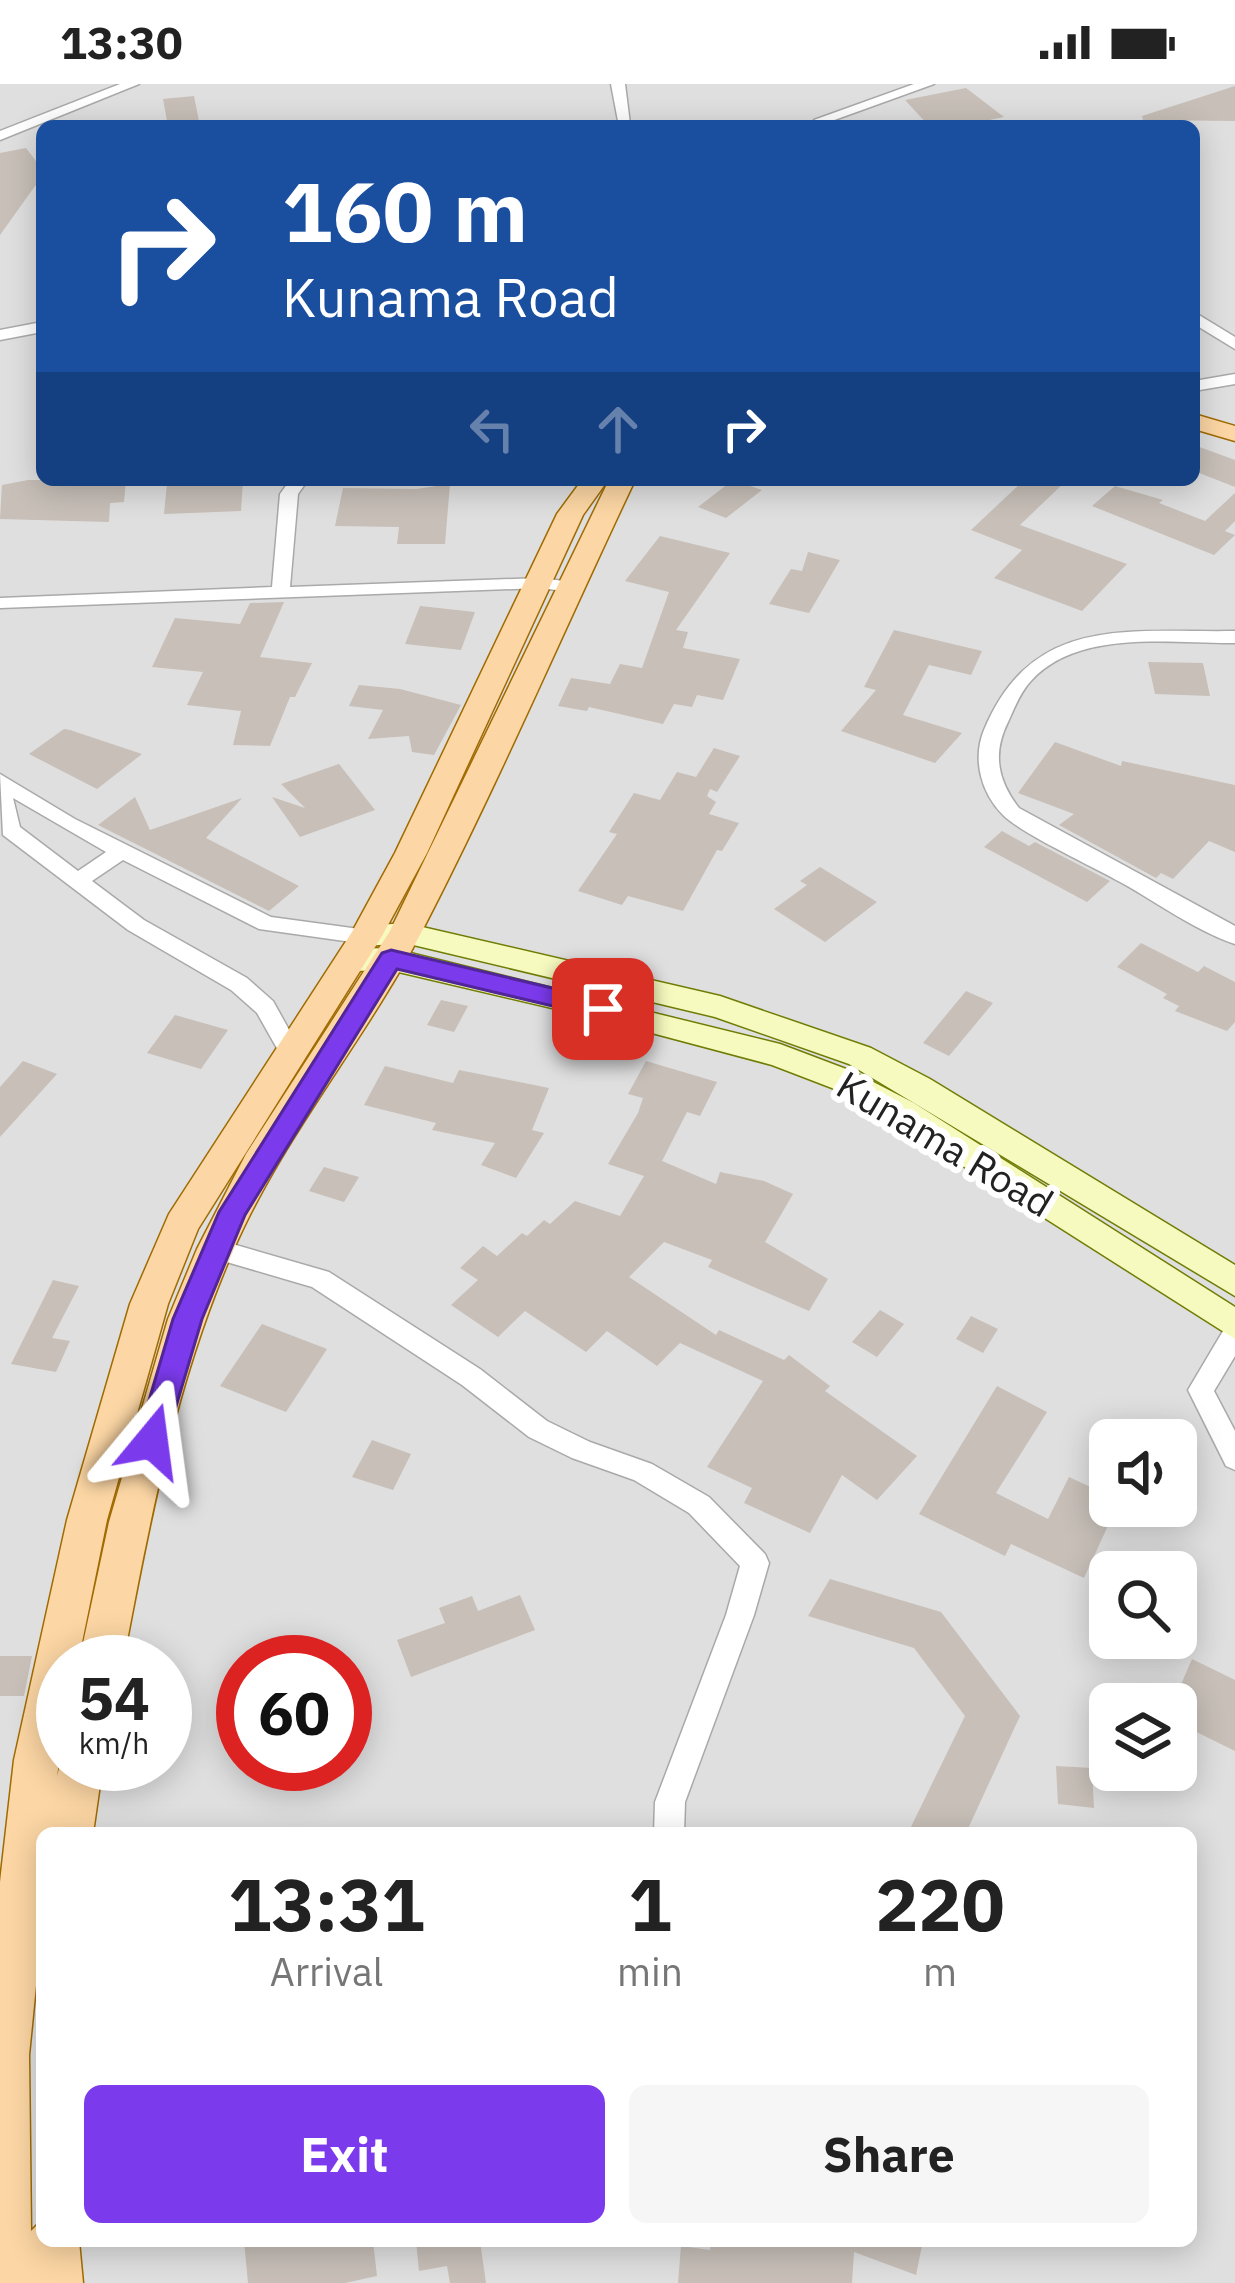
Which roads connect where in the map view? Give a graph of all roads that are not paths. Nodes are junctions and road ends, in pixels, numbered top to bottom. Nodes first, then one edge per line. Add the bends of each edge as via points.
1 (132, 84) edge
2 (618, 84) edge
3 (927, 84) edge
4 (41, 120) edge
5 (625, 120) edge
6 (822, 120) edge
7 (36, 122) edge
8 (0, 136) edge
9 (1200, 321) edge
10 (36, 328) edge
11 (0, 335) edge
12 (1235, 344) edge
13 (1235, 379) edge
14 (1200, 385) edge
15 (1200, 423) edge
16 (1235, 434) edge
17 (1200, 438) edge
18 (1235, 448) edge
19 (295, 486) edge
20 (591, 486) edge
21 (618, 486) edge
22 (556, 585) junction
23 (281, 591) junction
24 (0, 603) edge
25 (1235, 638) edge
26 (0, 781) edge
27 (121, 850) junction
28 (77, 882) junction
29 (1235, 936) edge
30 (378, 947) junction
31 (291, 1053) junction
32 (215, 1249) junction
33 (1235, 1282) edge
34 (1235, 1329) edge
35 (1235, 1458) edge
36 (106, 1635) edge
37 (77, 1791) edge
38 (71, 1827) edge
39 (669, 1827) edge
40 (23, 1868) edge
41 (54, 2247) edge
42 (6, 2283) edge
43 (57, 2283) edge

1 - 4 street
2 - 5 street
3 - 6 street
7 - 8 street
9 - 12 street
10 - 11 street
13 - 14 street
15 - 16 main road
17 - 18 main road
19 - 23 street
20 - 22 main road via 570,514
21 - 22 main road
22 - 23 street
22 - 30 main road
23 - 24 street
25 - 29 street via 1103,642 1048,658 1026,674 991,734 987,766 1012,813
26 - 27 street
26 - 28 street via 10,830
27 - 28 street
27 - 30 street via 267,924
28 - 31 street via 239,984 266,1007
30 - 31 main road
30 - 32 main road
30 - 33 main road, Kunama Road via 720,1007 860,1056
30 - 34 main road, Kunama Road via 843,1080
31 - 40 main road via 182,1224 149,1304 73,1585
32 - 36 main road via 129,1522
32 - 39 street via 320,1279 538,1429 644,1472 699,1505 755,1563 670,1802
34 - 35 street via 1201,1390
37 - 38 main road
40 - 42 main road via 5,2055
41 - 43 main road

